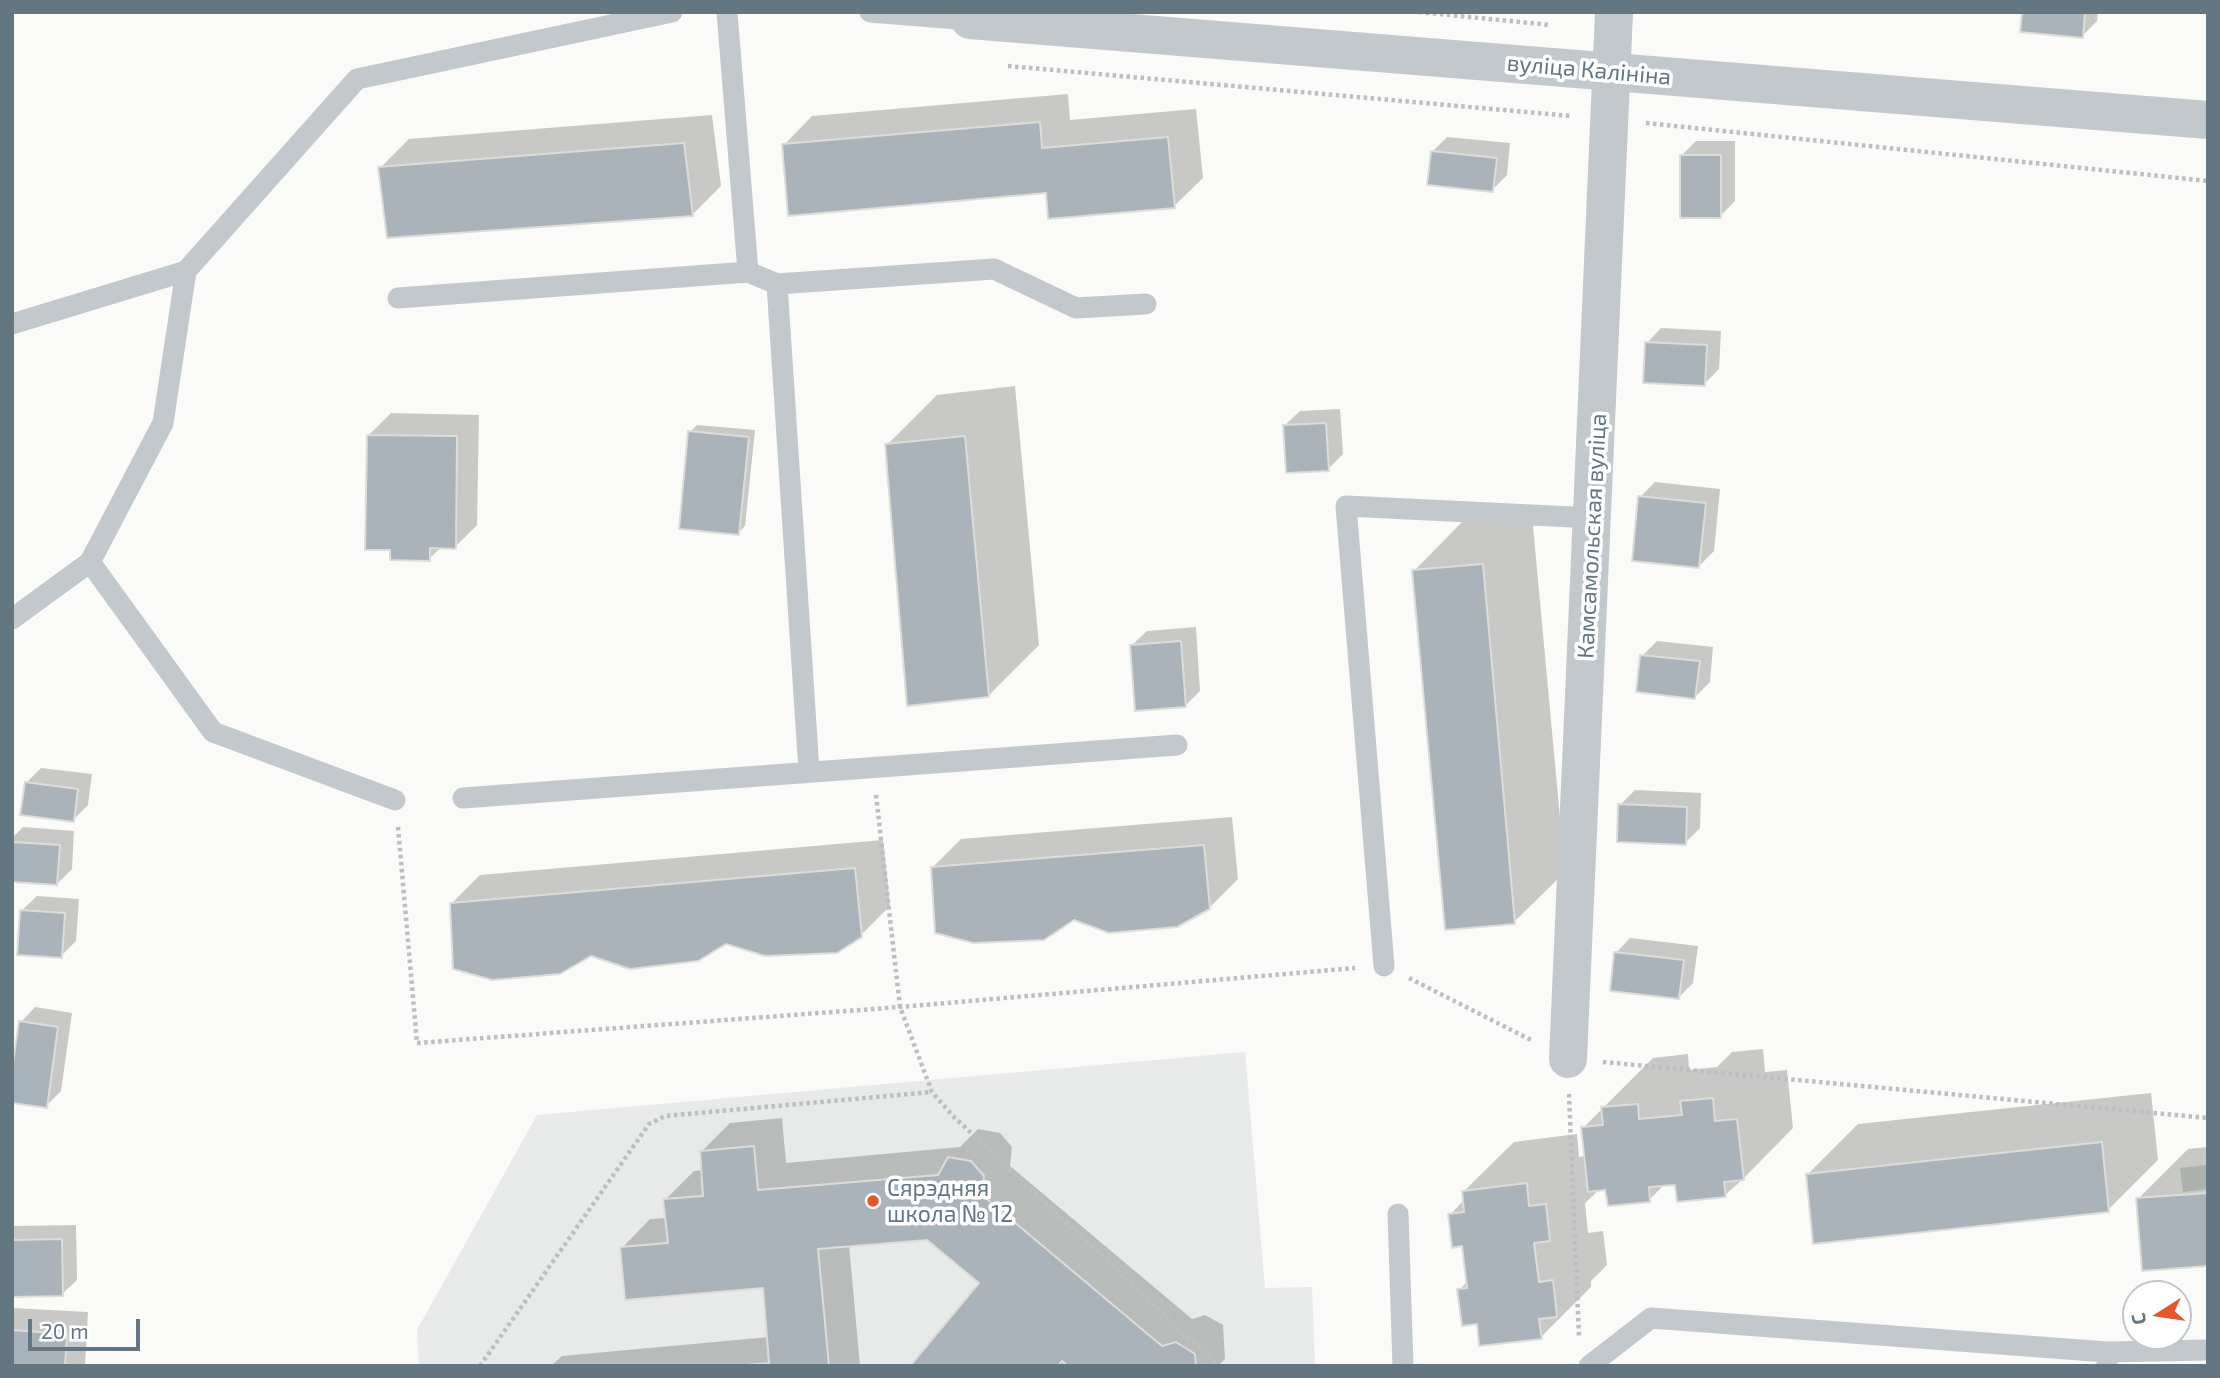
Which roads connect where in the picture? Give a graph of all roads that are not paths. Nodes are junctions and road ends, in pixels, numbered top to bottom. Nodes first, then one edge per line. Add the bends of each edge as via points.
1 (671, 12) edge
2 (727, 12) edge
3 (870, 12) edge
4 (1614, 12) edge
5 (970, 16) edge
6 (1611, 72) junction
7 (2208, 120) edge
8 (186, 271) junction
9 (748, 272) junction
10 (777, 284) junction
11 (398, 298) dead end
12 (1146, 304) dead end
13 (12, 324) edge
14 (1594, 518) junction
15 (90, 562) junction
16 (12, 619) edge
17 (1177, 746) dead end
18 (809, 771) junction
19 (463, 798) dead end
20 (395, 800) road end
21 (1384, 966) road end
22 (1568, 1059) road end
23 (1398, 1214) dead end
24 (2208, 1350) edge
25 (2107, 1359) edge
26 (1403, 1366) edge
27 (1589, 1366) edge

1 - 8 lane via 358,79
2 - 9 lane
3 - 5 lane
4 - 6 street, Камсамольская вуліца
5 - 6 street, вуліца Калініна
6 - 7 street, вуліца Калініна
6 - 14 street, Камсамольская вуліца
8 - 13 lane
8 - 15 lane via 163,423
9 - 10 lane
9 - 11 lane
10 - 12 lane via 994,269 1076,308
10 - 18 lane
14 - 21 lane via 1346,506
14 - 22 street, Камсамольская вуліца
15 - 16 lane
15 - 20 lane via 214,732
17 - 18 lane
18 - 19 lane
23 - 26 lane
24 - 25 lane
25 - 27 lane via 1651,1318

